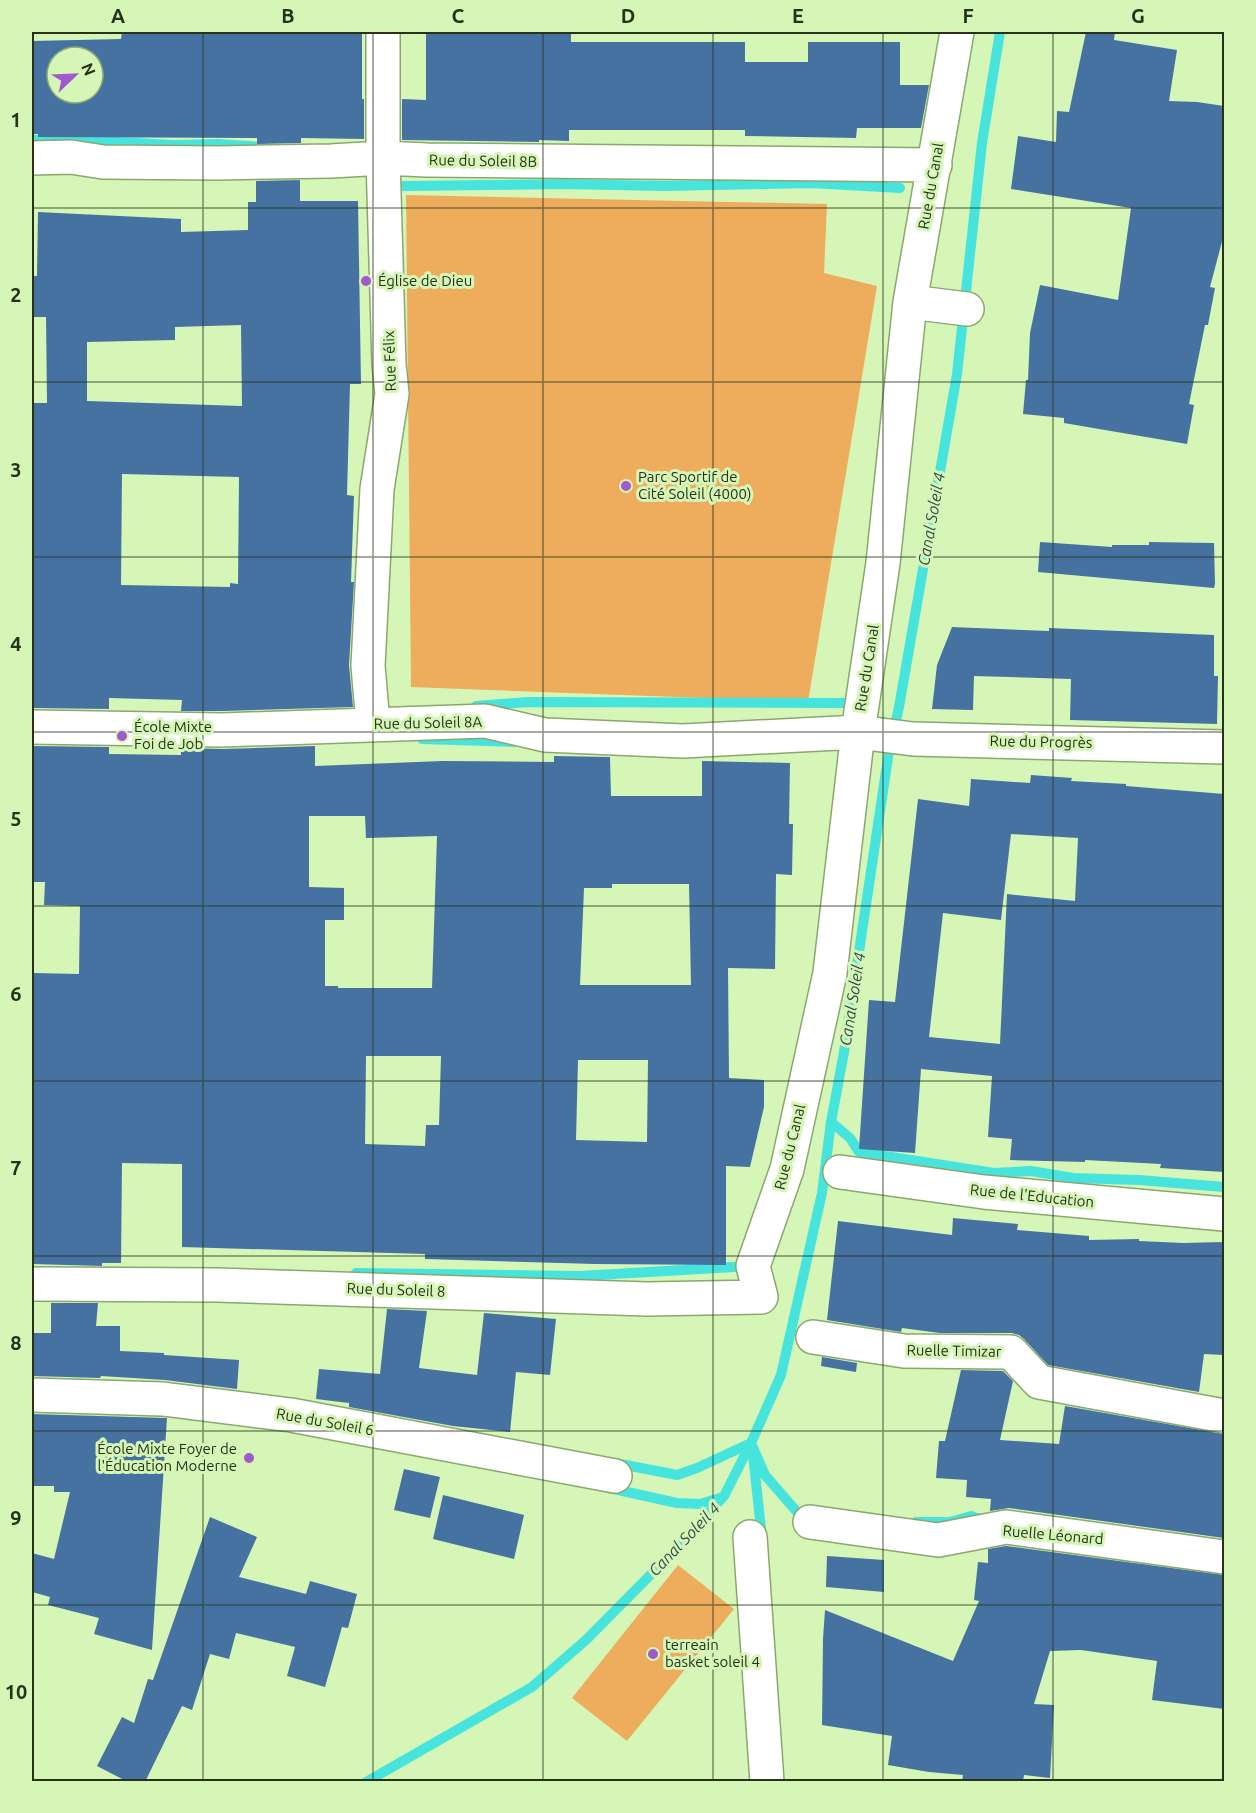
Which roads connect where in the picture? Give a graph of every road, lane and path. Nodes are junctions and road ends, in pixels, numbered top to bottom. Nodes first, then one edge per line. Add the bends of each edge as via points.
1 (382, 32) edge
2 (957, 32) edge
3 (32, 158) edge
4 (384, 158) junction
5 (935, 165) junction
6 (910, 302) junction
7 (967, 309) dead end
8 (374, 724) junction
9 (32, 728) edge
10 (858, 732) junction
11 (1224, 747) edge
12 (840, 1172) dead end
13 (1224, 1214) edge
14 (32, 1284) edge
15 (761, 1297) joint
16 (813, 1337) dead end
17 (32, 1395) edge
18 (1224, 1416) edge
19 (615, 1476) dead end
20 (810, 1522) dead end
21 (750, 1537) dead end
22 (1224, 1557) edge
23 (767, 1782) edge

1 - 4 street, Rue Félix
2 - 5 street, Rue du Canal
3 - 4 street, Rue du Soleil 8B via 218,163
4 - 5 street, Rue du Soleil 8B
4 - 8 street, Rue Félix via 392,394 377,489 368,666
5 - 6 street, Rue du Canal
6 - 7 street
6 - 10 street, Rue du Canal via 883,563
8 - 9 street, Rue du Soleil 8A via 222,730
8 - 10 street, Rue du Soleil 8A via 485,721 545,735 683,741
10 - 11 street, Rue du Progrès via 913,740
10 - 15 street, Rue du Canal via 830,973 787,1168 753,1266
12 - 13 street, Rue de l'Education via 984,1192
14 - 15 street, Rue du Soleil 8 via 217,1285 647,1299
16 - 18 street, Ruelle Timizar via 904,1351 1011,1352 1039,1383
17 - 19 street, Rue du Soleil 6 via 163,1398 291,1415
20 - 22 street, Ruelle Léonard via 938,1540 1006,1527
21 - 23 street

